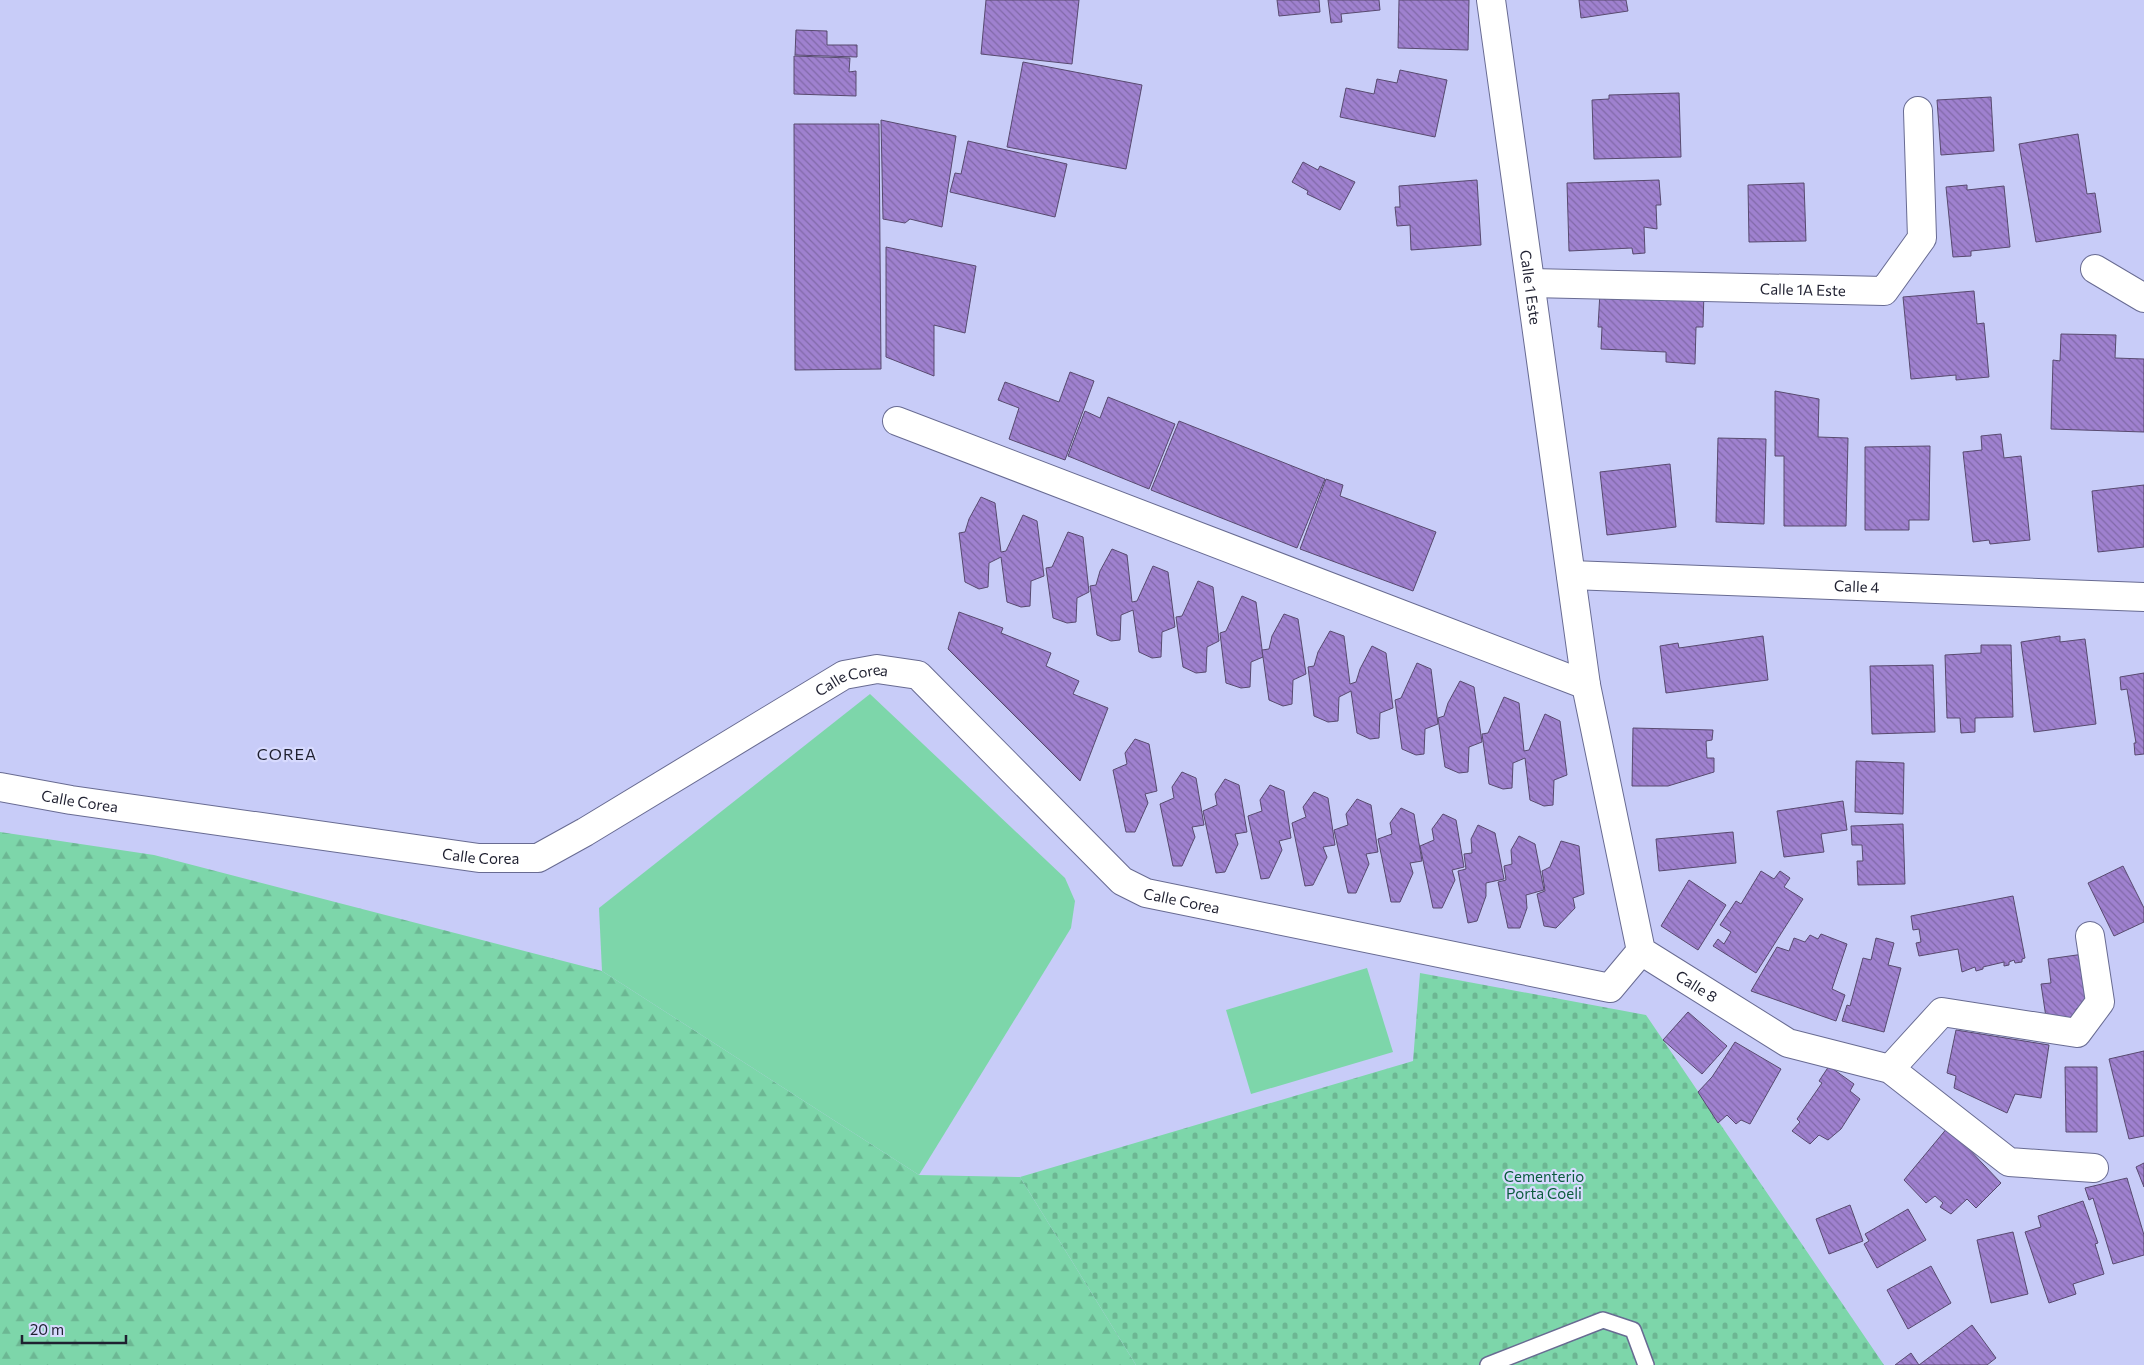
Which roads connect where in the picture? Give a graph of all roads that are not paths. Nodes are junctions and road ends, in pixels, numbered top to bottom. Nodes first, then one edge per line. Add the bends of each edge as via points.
1 (1491, 0) edge
2 (1918, 111) dead end
3 (2095, 270) dead end
4 (1531, 283) junction
5 (2144, 298) edge
6 (897, 421) dead end
7 (1571, 575) junction
8 (2144, 597) edge
9 (1586, 685) junction
10 (0, 787) edge
11 (2090, 936) dead end
12 (1640, 951) junction
13 (1890, 1069) junction
14 (2094, 1168) dead end
15 (1488, 1365) edge
16 (1646, 1365) edge

1 - 4 street, Calle 1 Este
2 - 4 street, Calle 1A Este via 1922,238 1884,291
3 - 5 street
4 - 7 street, Calle 1 Este
6 - 9 street
7 - 8 street, Calle 4
7 - 9 street
9 - 12 street
10 - 12 street, Calle Corea via 479,858 538,858 844,675 877,670 918,676 1122,881 1146,893 1610,988
11 - 13 street via 2100,1002 2078,1032 1942,1012
12 - 13 street, Calle 8 via 1788,1043
13 - 14 street, Calle 8 via 2010,1162
15 - 16 lane via 1603,1320 1633,1330

